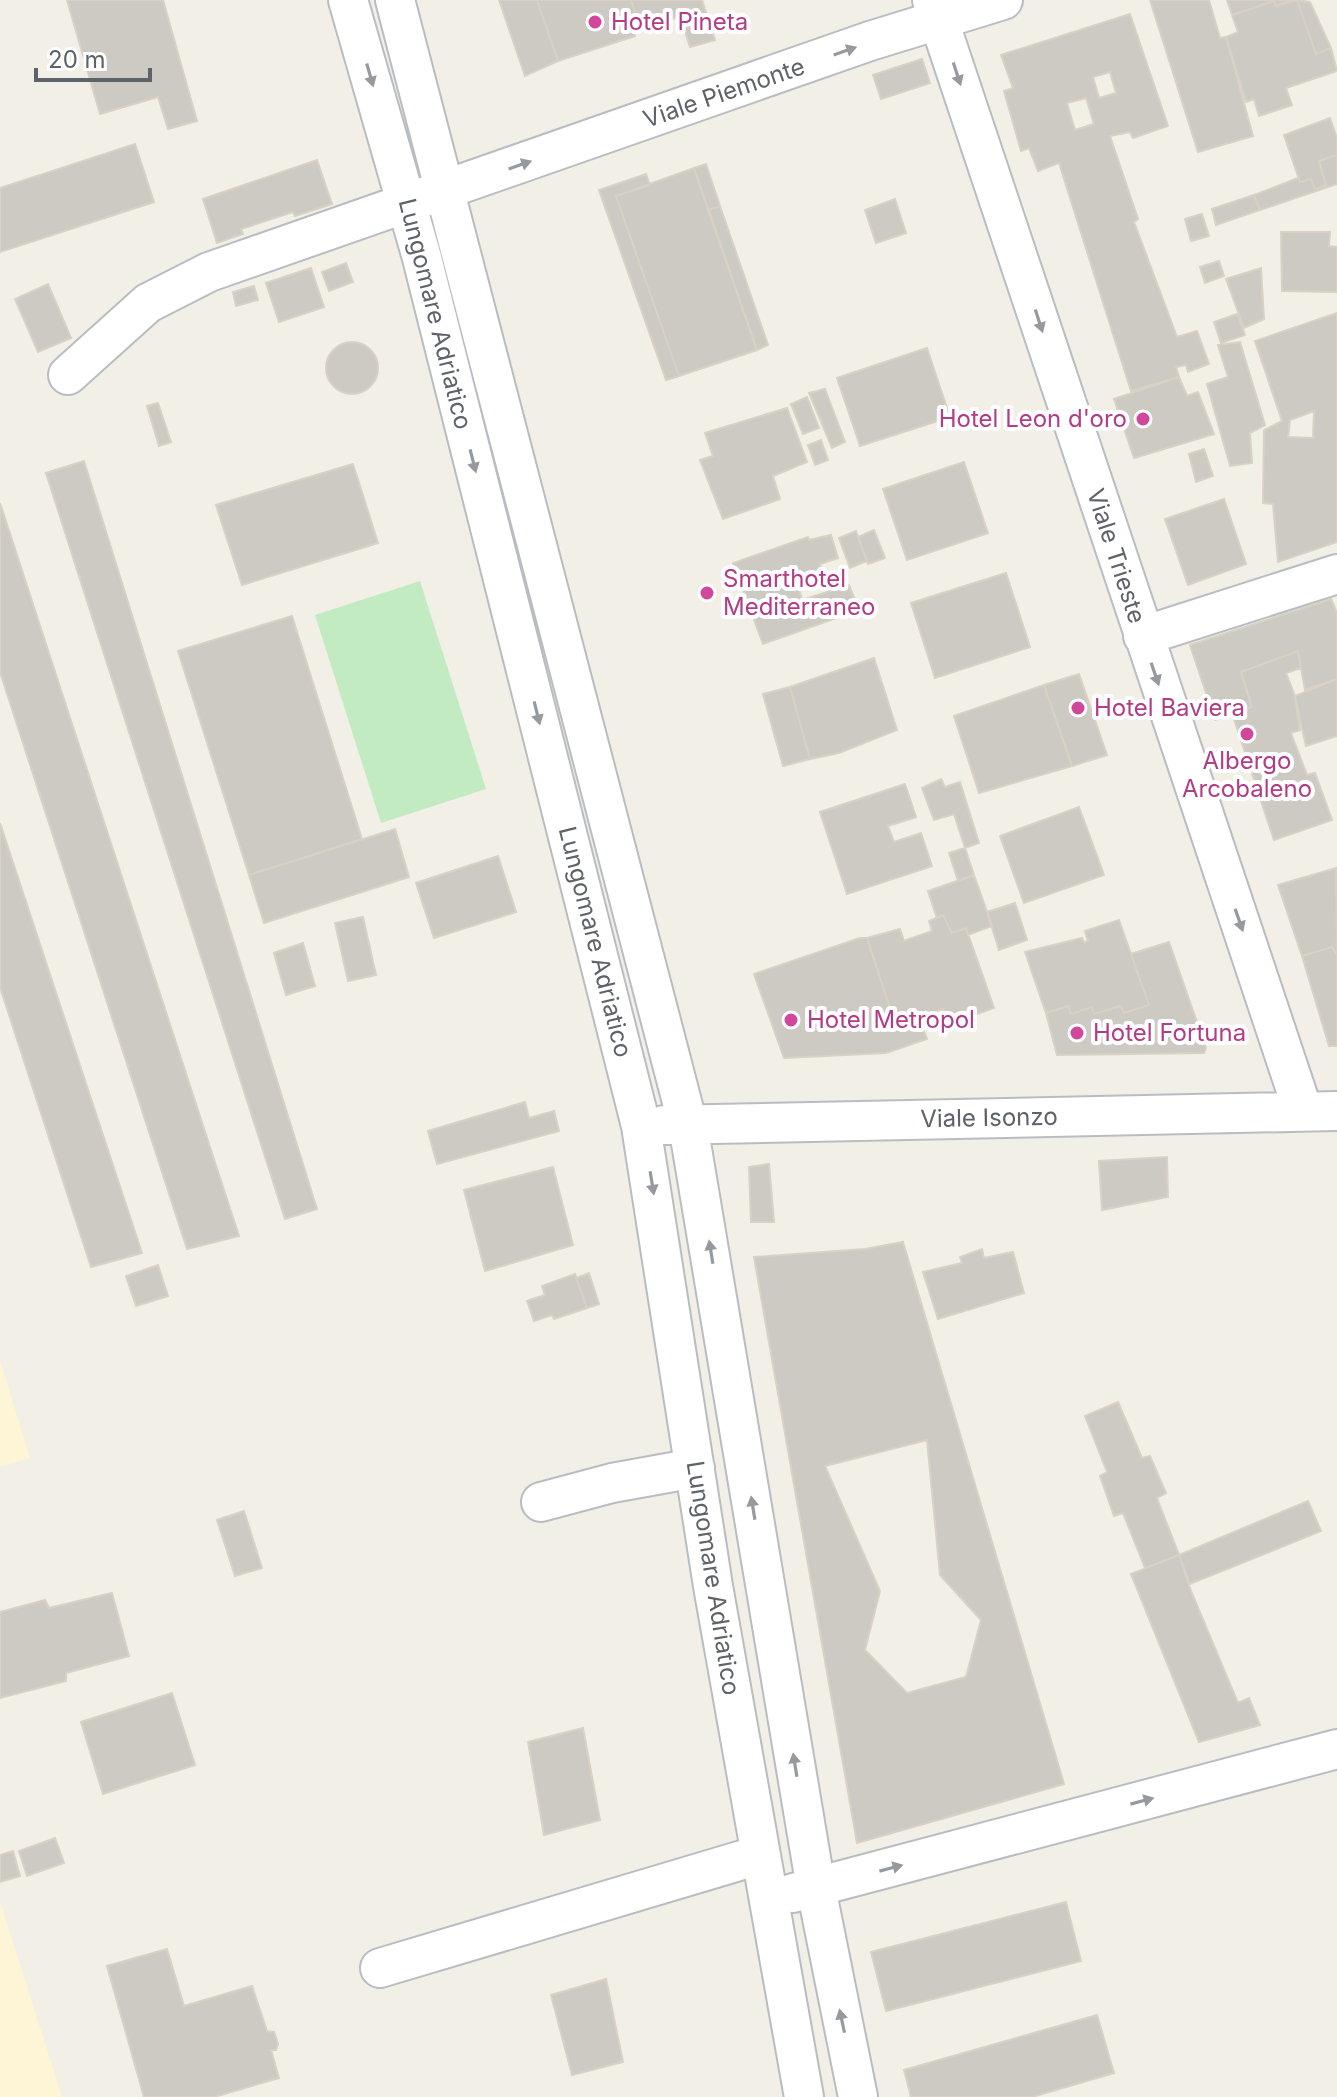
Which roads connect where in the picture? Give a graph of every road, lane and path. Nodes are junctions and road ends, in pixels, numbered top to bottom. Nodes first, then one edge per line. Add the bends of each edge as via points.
1 (348, 0) edge
2 (395, 0) edge
3 (1003, 0) edge
4 (936, 10) edge
5 (446, 190) junction
6 (407, 202) junction
7 (68, 375) dead end
8 (1326, 578) edge
9 (1143, 636) junction
10 (1320, 1111) edge
11 (688, 1125) junction
12 (641, 1126) junction
13 (695, 1468) junction
14 (541, 1502) dead end
15 (1337, 1749) edge
16 (759, 1855) junction
17 (816, 1888) junction
18 (767, 1900) junction
19 (380, 1968) dead end
20 (804, 2097) edge
21 (858, 2097) edge

1 -> 6 street, Lungomare Adriatico
2 - 5 street, Lungomare Adriatico
3 - 4 street, Viale Piemonte
5 -> 4 street, Viale Piemonte
4 -> 9 street, Viale Trieste
5 - 6 street, Viale Piemonte
5 - 11 street, Lungomare Adriatico
6 - 7 street, Viale Piemonte via 209,272 148,303
6 -> 12 street, Lungomare Adriatico
8 - 9 street
9 -> 10 street, Viale Trieste
10 - 11 street, Viale Isonzo
11 - 12 street, Viale Isonzo
17 -> 11 street, Lungomare Adriatico
12 -> 13 street, Lungomare Adriatico
13 - 14 street
13 - 16 street, Lungomare Adriatico
17 -> 15 street
16 - 18 street, Lungomare Adriatico
16 - 19 street
17 - 18 street
21 -> 17 street, Lungomare Adriatico
18 - 20 street, Lungomare Adriatico

